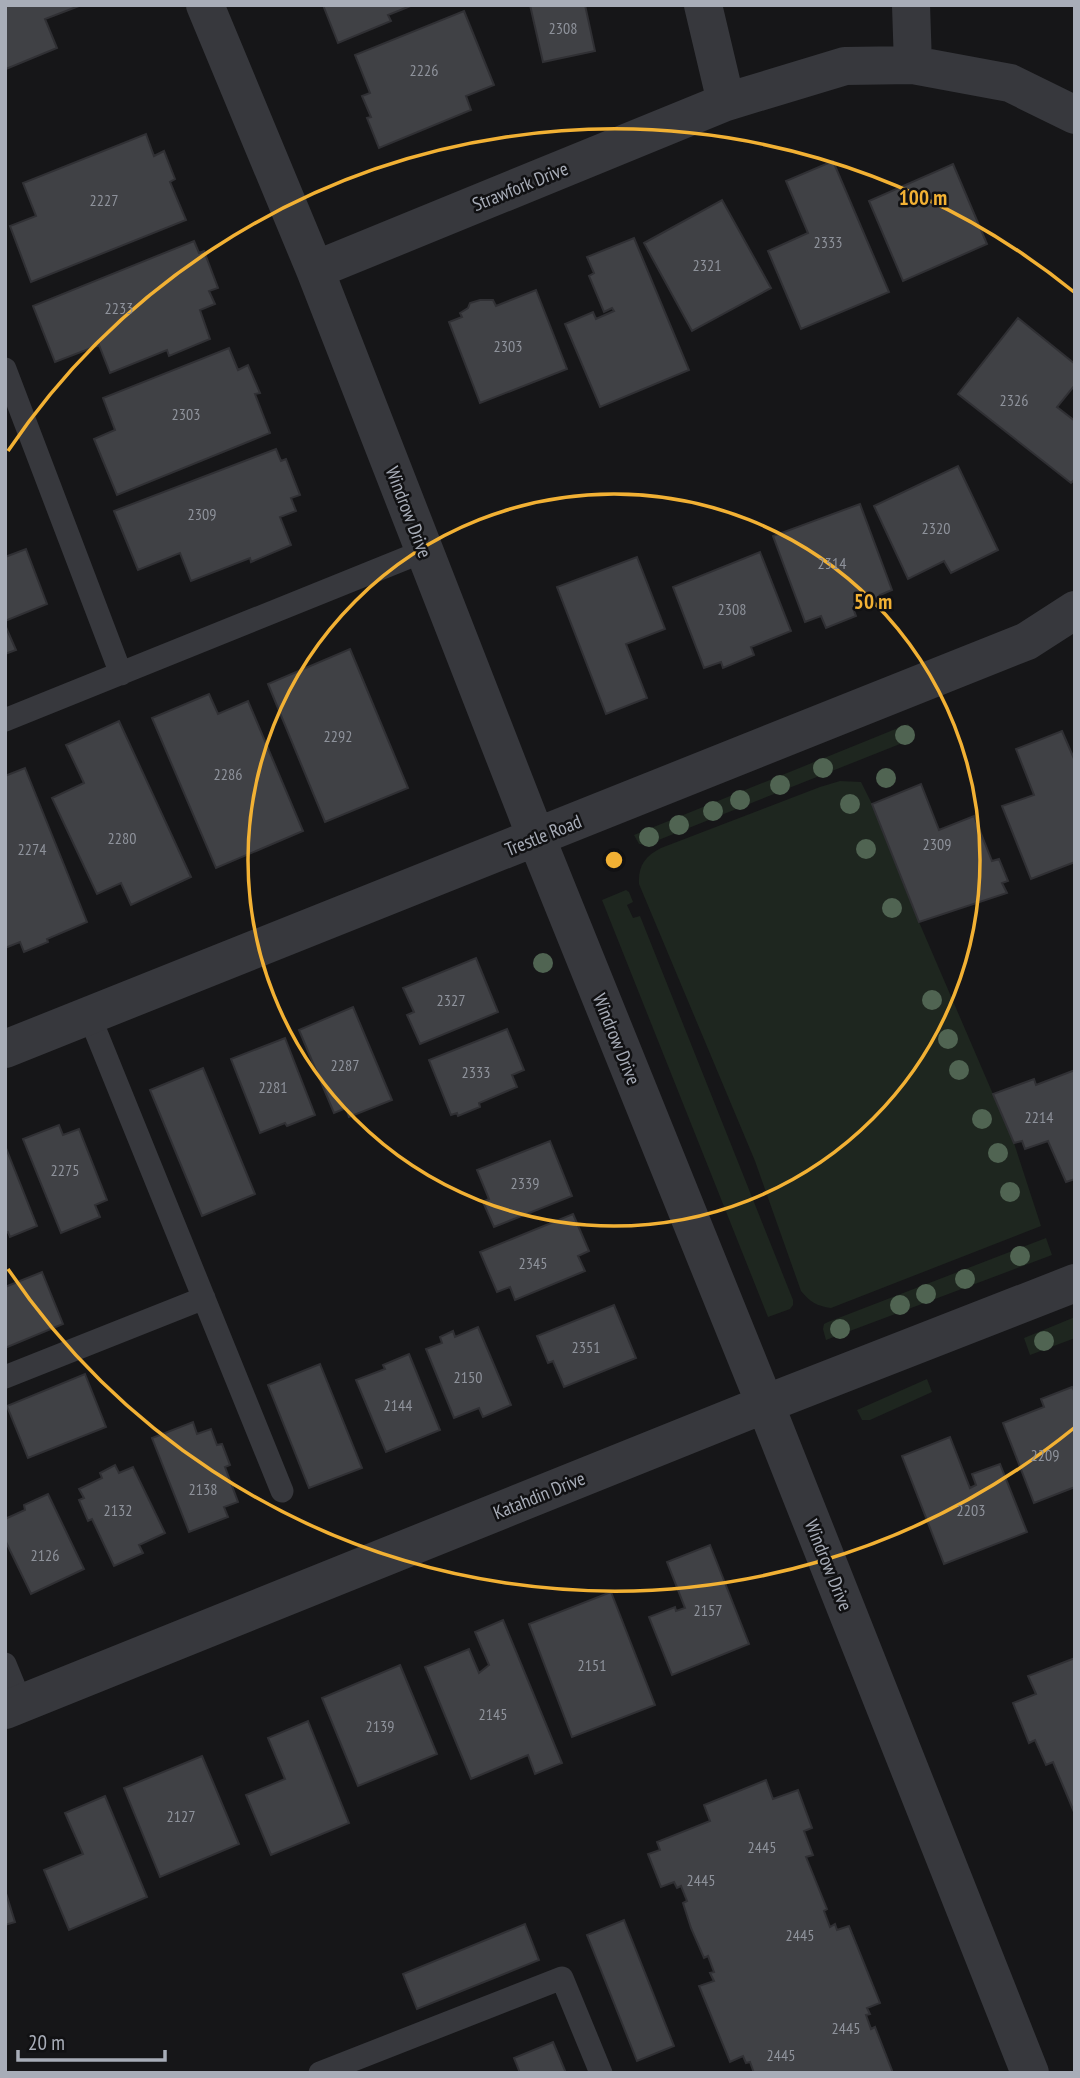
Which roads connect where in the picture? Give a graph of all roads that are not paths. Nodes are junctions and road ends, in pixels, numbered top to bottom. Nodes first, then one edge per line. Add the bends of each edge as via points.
1 (205, 5) edge
2 (703, 5) edge
3 (911, 5) edge
4 (913, 65) junction
5 (726, 102) junction
6 (1075, 115) edge
7 (315, 270) junction
8 (5, 369) edge
9 (424, 551) junction
10 (1075, 610) edge
11 (121, 674) junction
12 (5, 720) edge
13 (536, 837) junction
14 (89, 1015) junction
15 (5, 1049) edge
16 (1075, 1283) edge
17 (204, 1298) junction
18 (5, 1377) edge
19 (765, 1404) junction
20 (282, 1492) dead end
21 (5, 1664) edge
22 (13, 1706) edge
23 (320, 2073) edge
24 (601, 2073) edge
25 (1030, 2073) edge

1 - 7 street, Windrow Drive
2 - 5 street
3 - 4 street
4 - 5 street, Strawfork Drive via 845,66
4 - 6 street, Strawfork Drive via 1010,83
5 - 7 street, Strawfork Drive
7 - 9 street, Windrow Drive
8 - 11 lane
9 - 11 lane
9 - 13 street, Windrow Drive
10 - 13 street, Trestle Road via 1027,641
11 - 12 lane
13 - 14 street, Trestle Road
13 - 19 street, Windrow Drive
14 - 15 street, Trestle Road
14 - 17 lane
16 - 19 street, Katahdin Drive
17 - 18 lane
17 - 20 lane
19 - 22 street, Katahdin Drive
19 - 25 street, Windrow Drive
21 - 22 lane
23 - 24 lane via 562,1978

